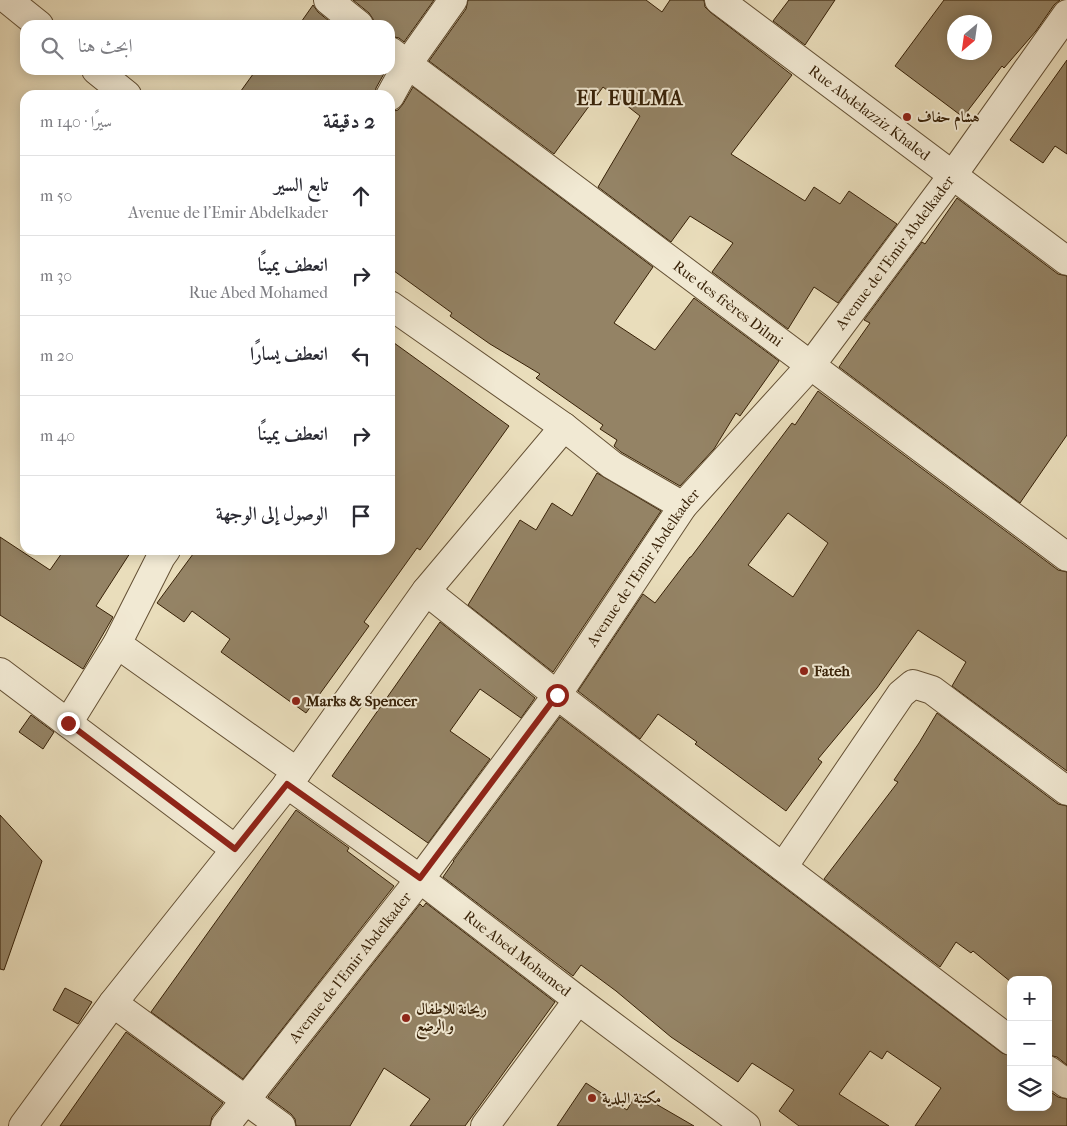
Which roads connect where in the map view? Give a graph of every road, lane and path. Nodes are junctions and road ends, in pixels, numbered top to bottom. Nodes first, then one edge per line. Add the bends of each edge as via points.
1 (8, 0) edge
2 (328, 0) edge
3 (453, 0) edge
4 (720, 0) edge
5 (1067, 14) edge
6 (33, 20) edge
7 (352, 20) edge
8 (399, 58) edge
9 (102, 75) edge
10 (395, 75) edge
11 (395, 75) edge
12 (121, 90) edge
13 (391, 90) edge
14 (952, 176) junction
15 (1067, 261) edge
16 (395, 309) edge
17 (811, 364) junction
18 (564, 427) junction
19 (684, 506) junction
20 (162, 555) edge
21 (1067, 557) edge
22 (426, 591) junction
23 (117, 644) junction
24 (0, 672) edge
25 (557, 695) junction
26 (68, 723) junction
27 (292, 778) junction
28 (1067, 791) edge
29 (235, 849) junction
30 (783, 867) junction
31 (420, 878) junction
32 (578, 1000) junction
33 (113, 1003) junction
34 (1007, 1038) edge
35 (1052, 1073) edge
36 (1067, 1084) edge
37 (245, 1100) junction
38 (23, 1126) edge
39 (225, 1126) edge
40 (282, 1126) edge
41 (485, 1126) edge
42 (746, 1126) edge

1 - 6 street
2 - 7 street
3 - 8 street
4 - 14 street, Rue Abdelazziz Khaled
5 - 14 street, Avenue de l'Emir Abdelkader
8 - 10 street
8 - 17 street, Rue des frères Dilmi
9 - 12 street
11 - 13 street
14 - 15 street, Rue Abdelazziz Khaled
14 - 17 street, Avenue de l'Emir Abdelkader
16 - 18 street
17 - 19 street, Avenue de l'Emir Abdelkader
17 - 21 street, Rue des frères Dilmi
18 - 19 street via 612,465
18 - 22 street
19 - 25 street, Avenue de l'Emir Abdelkader
20 - 23 street
22 - 25 street
22 - 27 street
23 - 26 street
23 - 27 street, Rue Abed Mohamed
24 - 26 street
25 - 30 street
25 - 31 street, Avenue de l'Emir Abdelkader
26 - 29 street
27 - 29 street
27 - 31 street, Rue Abed Mohamed
28 - 30 street via 932,690 913,684 901,694
29 - 33 street
30 - 34 street
31 - 32 street, Rue Abed Mohamed
31 - 37 street, Avenue de l'Emir Abdelkader
32 - 41 street
32 - 42 street, Rue Abed Mohamed
33 - 37 street
33 - 38 street
35 - 36 street
37 - 39 street, Avenue de l'Emir Abdelkader
37 - 40 street

